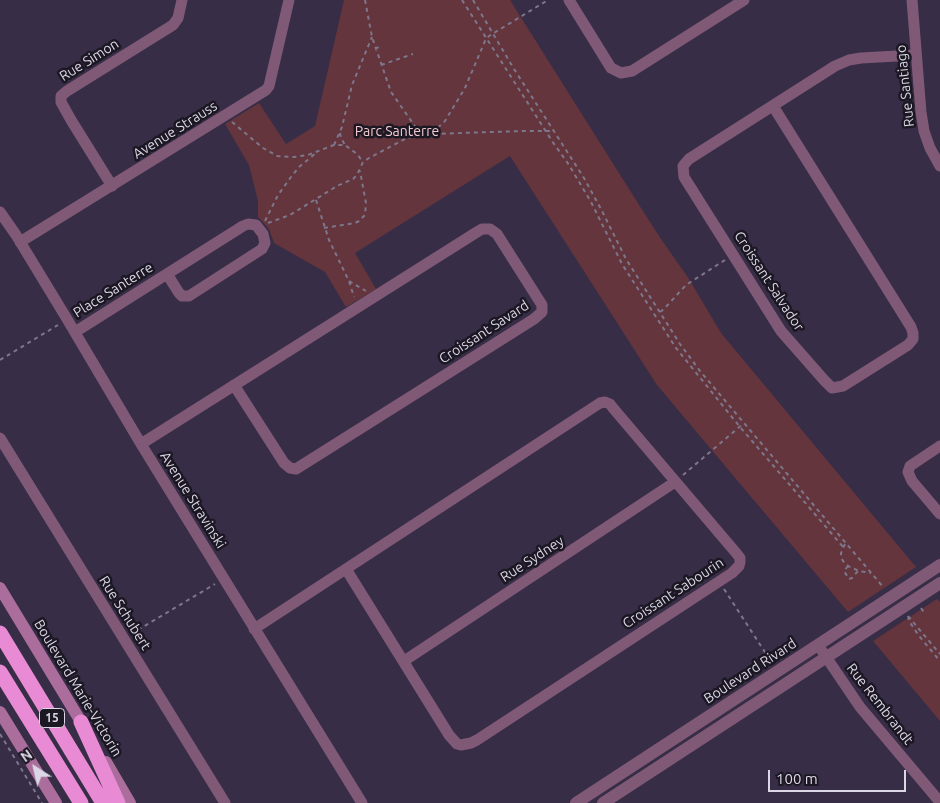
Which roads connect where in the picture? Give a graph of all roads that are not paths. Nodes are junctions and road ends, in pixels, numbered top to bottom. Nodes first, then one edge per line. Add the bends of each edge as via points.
1 (182, 0) edge
2 (289, 0) edge
3 (569, 0) edge
4 (744, 0) edge
5 (912, 0) edge
6 (915, 54) junction
7 (773, 106) junction
8 (940, 166) edge
9 (112, 186) junction
10 (0, 212) edge
11 (20, 242) junction
12 (167, 274) junction
13 (75, 332) junction
14 (234, 385) junction
15 (0, 438) edge
16 (141, 444) junction
17 (940, 446) edge
18 (678, 480) junction
19 (940, 514) edge
20 (940, 565) edge
21 (346, 569) junction
22 (940, 583) edge
23 (0, 588) edge
24 (254, 628) junction
25 (0, 633) edge
26 (818, 645) junction
27 (826, 657) junction
28 (404, 661) junction
29 (0, 672) edge
30 (0, 712) edge
31 (81, 722) junction
32 (940, 802) edge
33 (56, 803) edge
34 (81, 803) edge
35 (103, 803) edge
36 (118, 803) edge
37 (130, 803) edge
38 (225, 803) edge
39 (362, 803) edge
40 (576, 803) edge
41 (603, 803) edge

1 - 9 street, Rue Simon via 173,25 61,96 63,105
2 - 9 street, Avenue Strauss via 266,90
3 - 4 street via 611,68 621,73 632,71
5 - 6 street, Rue Santiago
6 - 7 street, Croissant Salvador via 849,60
6 - 8 street, Rue Santiago via 924,131
7 - 7 street, Croissant Salvador via 689,159 683,166 684,177 781,331 832,388 843,386 908,345 913,333
9 - 11 street, Avenue Strauss
10 - 11 street, Avenue Stravinski
11 - 13 street, Avenue Stravinski
12 - 12 street, Place Santerre via 243,226 256,225 264,234 265,243 260,251 189,296 182,296
12 - 13 street, Place Santerre
13 - 16 street, Avenue Stravinski
14 - 14 street, Croissant Savard via 482,229 490,229 497,234 542,305 542,312 534,319 296,468 284,463
14 - 16 street, Croissant Savard
15 - 38 street, Rue Schubert
16 - 24 street, Avenue Stravinski
17 - 19 street via 910,466 908,472
18 - 21 street, Croissant Sabourin via 614,408 605,402 600,403
18 - 28 street, Rue Sydney
18 - 28 street, Croissant Sabourin via 737,554 739,566 732,573 466,745 453,741
20 - 26 street, Boulevard Rivard
21 - 24 street, Croissant Sabourin
21 - 28 street, Croissant Sabourin
22 - 27 street
23 - 31 main road, Boulevard Marie-Victorin
24 - 39 street, Avenue Stravinski
25 - 35 highway, 15
26 - 27 street, Rue Rembrandt
26 - 40 street, Boulevard Rivard
27 - 32 street, Rue Rembrandt via 860,707
27 - 41 street
29 - 34 highway, 15
30 - 33 main road
31 - 36 highway
31 - 37 main road, Boulevard Marie-Victorin

